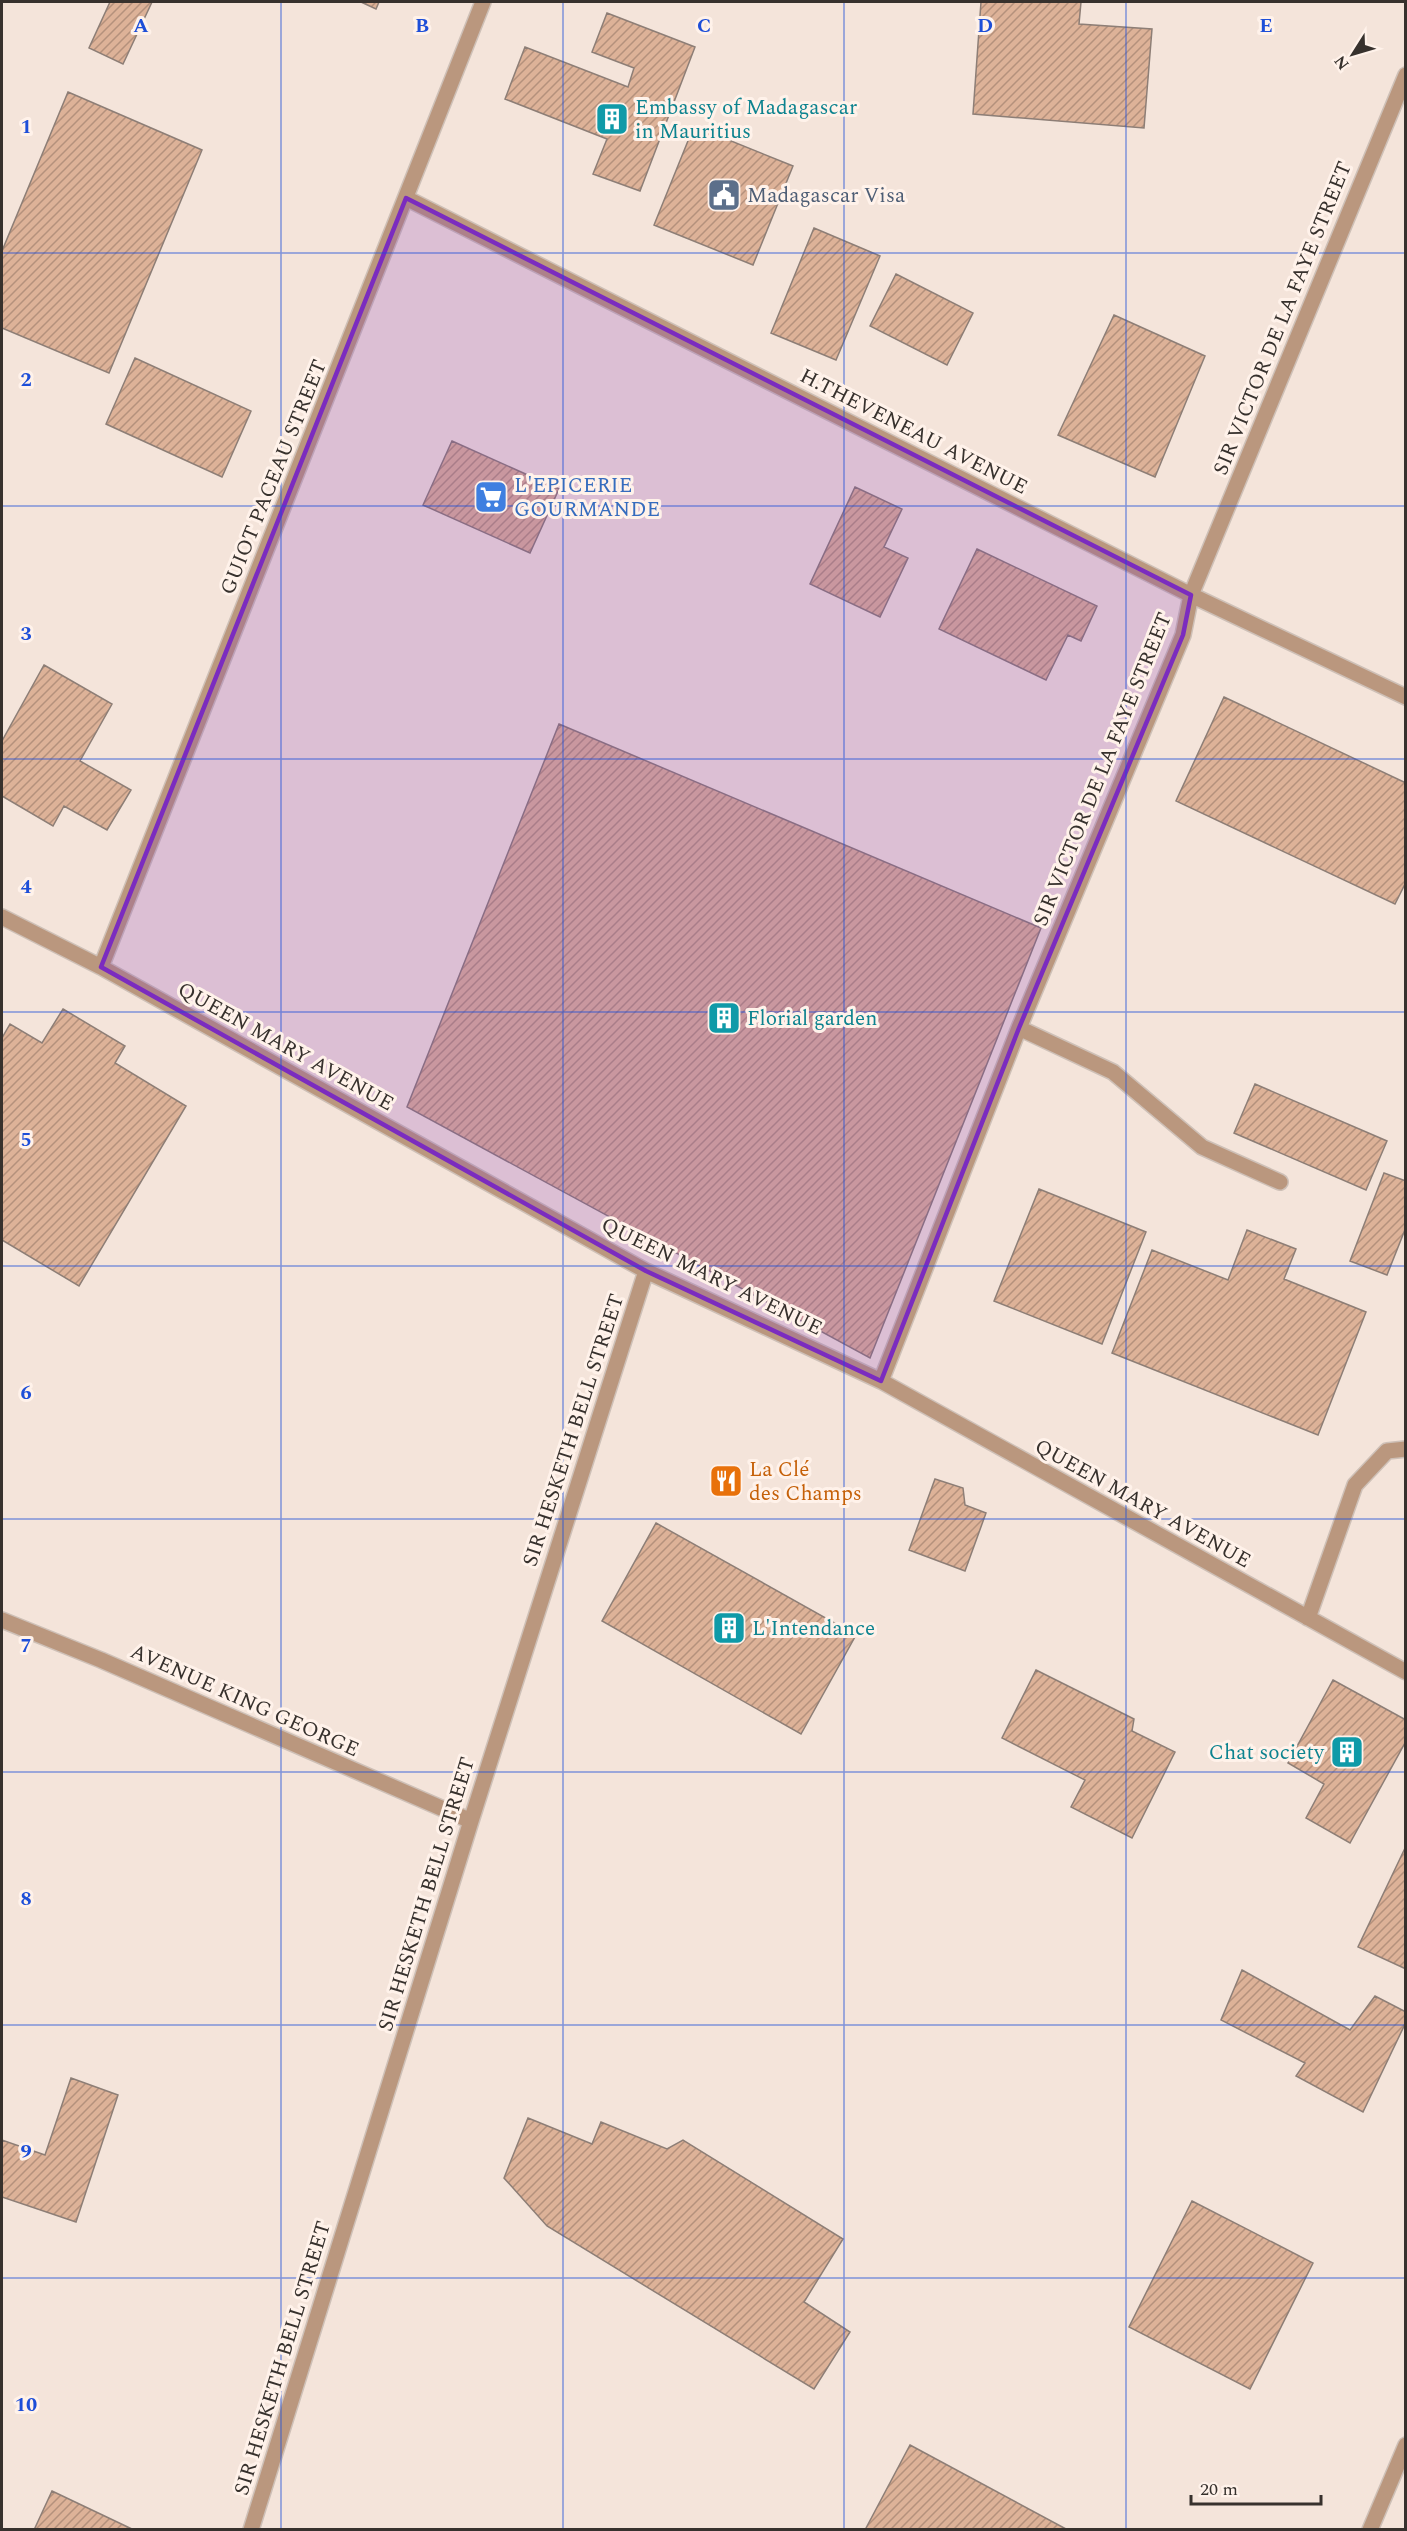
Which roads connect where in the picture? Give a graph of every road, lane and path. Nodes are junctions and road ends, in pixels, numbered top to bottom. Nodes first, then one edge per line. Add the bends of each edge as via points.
1 (483, 2) edge
2 (1406, 75) edge
3 (406, 198) junction
4 (1191, 595) junction
5 (1406, 697) edge
6 (2, 917) edge
7 (101, 967) junction
8 (1019, 1028) junction
9 (1280, 1182) dead end
10 (646, 1271) junction
11 (882, 1381) junction
12 (1406, 1449) edge
13 (1308, 1618) junction
14 (2, 1620) edge
15 (1406, 1672) edge
16 (471, 1821) junction
17 (1406, 2445) edge
18 (251, 2529) edge
19 (1370, 2529) edge

1 - 3 street, GUIOT PACEAU STREET
2 - 4 street, SIR VICTOR DE LA FAYE STREET
3 - 4 street, H.THEVENEAU AVENUE
3 - 7 street, GUIOT PACEAU STREET
4 - 5 street, H.THEVENEAU AVENUE
4 - 8 street, SIR VICTOR DE LA FAYE STREET via 1183,635
6 - 7 street, QUEEN MARY AVENUE
7 - 10 street, QUEEN MARY AVENUE
8 - 9 street via 1113,1072 1202,1147
8 - 11 street, SIR VICTOR DE LA FAYE STREET
10 - 11 street, QUEEN MARY AVENUE
10 - 16 street, SIR HESKETH BELL STREET
11 - 13 street, QUEEN MARY AVENUE
12 - 13 street via 1387,1451 1355,1485
13 - 15 street, QUEEN MARY AVENUE
14 - 16 street, AVENUE KING GEORGE
16 - 18 street, SIR HESKETH BELL STREET
17 - 19 street

